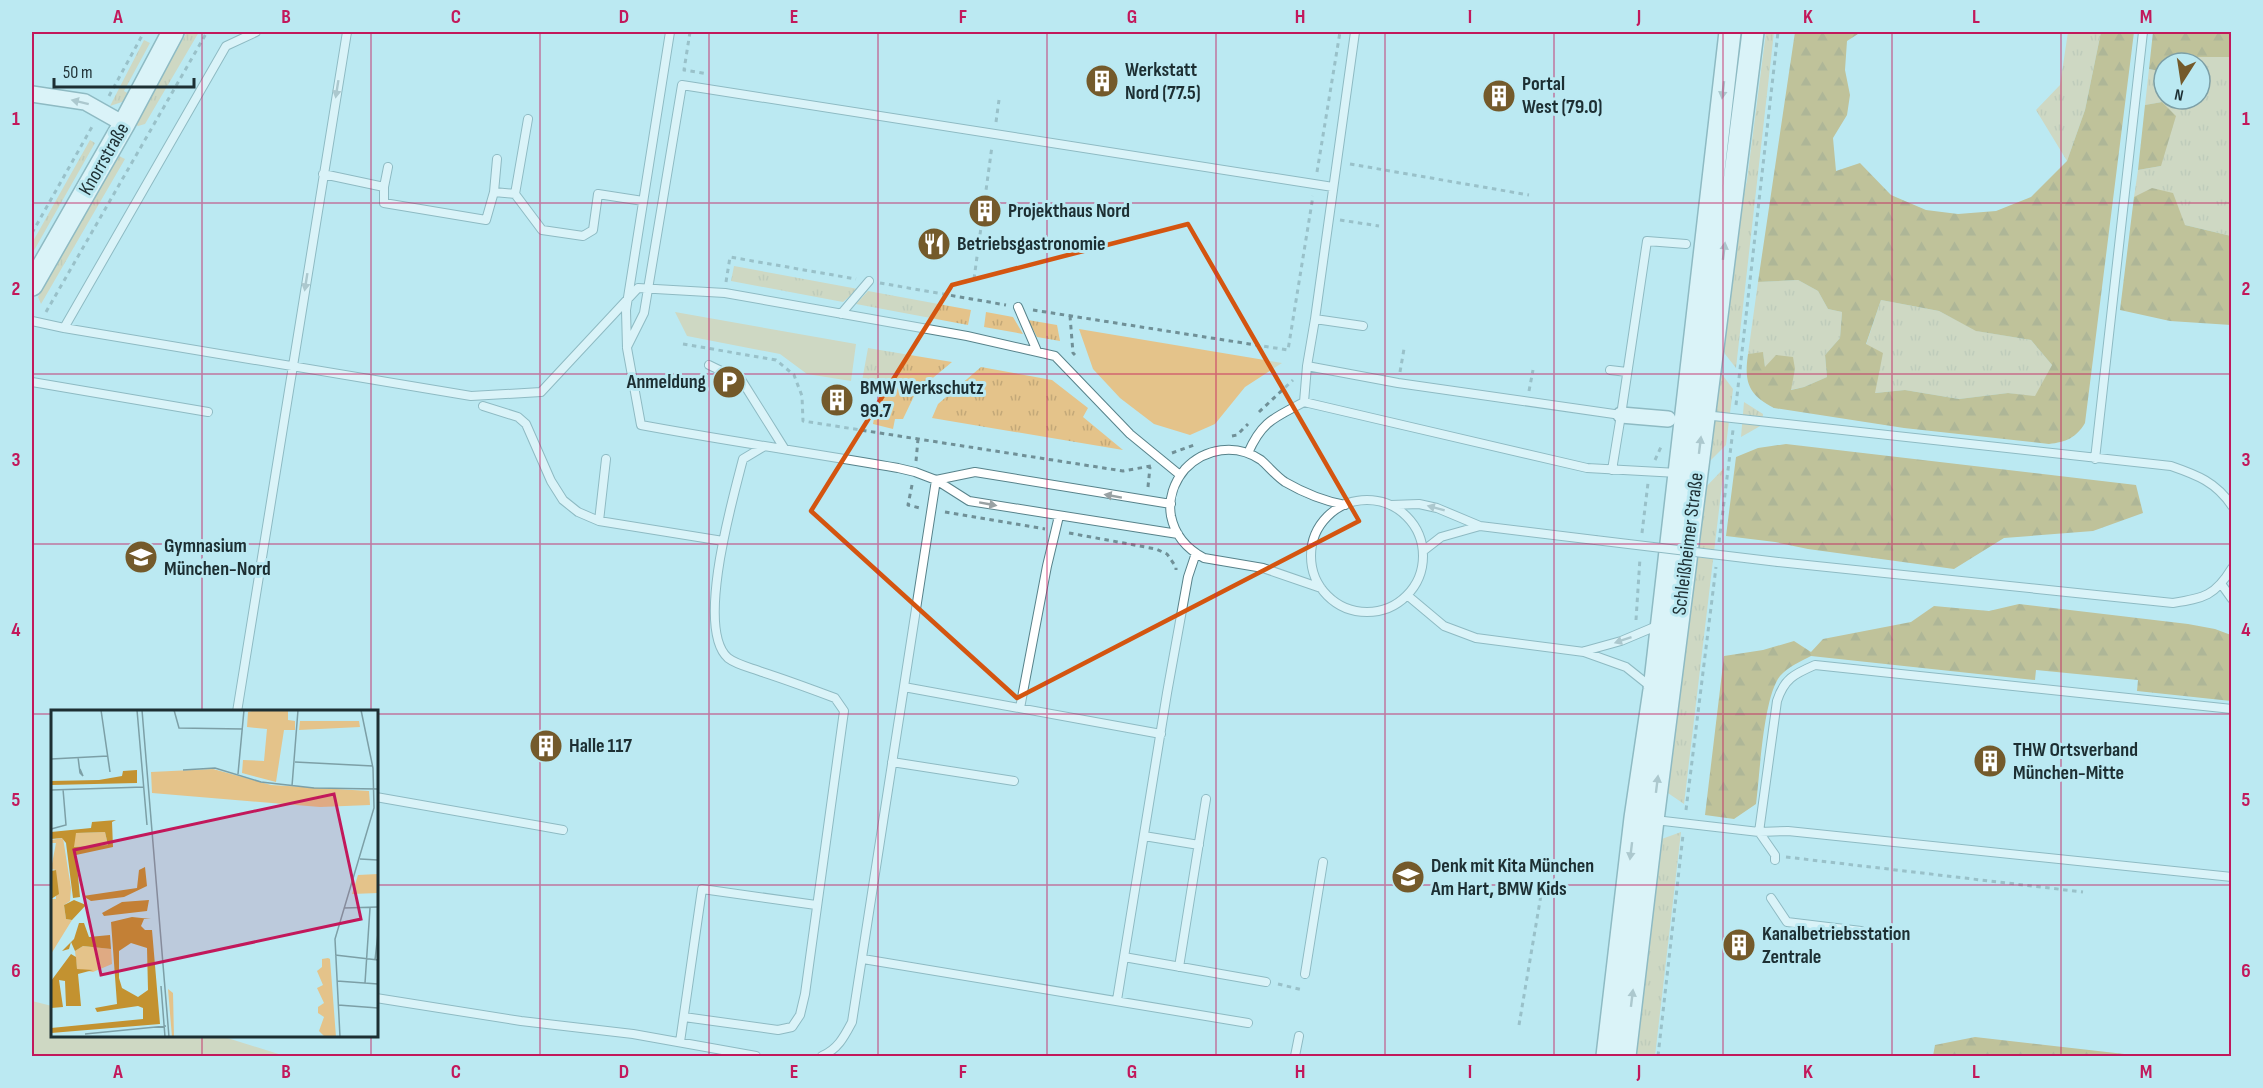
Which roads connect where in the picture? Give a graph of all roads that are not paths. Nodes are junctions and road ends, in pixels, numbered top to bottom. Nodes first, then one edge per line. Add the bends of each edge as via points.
1 (173, 32) edge
2 (256, 32) edge
3 (347, 32) edge
4 (670, 32) edge
5 (1355, 32) edge
6 (1730, 32) edge
7 (1753, 32) edge
8 (2143, 32) edge
9 (32, 94) edge
10 (528, 119) dead end
11 (124, 123) junction
12 (497, 159) dead end
13 (388, 167) dead end
14 (323, 174) junction
15 (384, 187) junction
16 (1334, 187) junction
17 (494, 192) junction
18 (515, 194) junction
19 (643, 201) junction
20 (1686, 244) dead end
21 (869, 281) road end
22 (32, 285) edge
23 (1018, 307) road end
24 (841, 314) junction
25 (1315, 319) junction
26 (36, 322) edge
27 (1363, 326) dead end
28 (64, 328) junction
29 (627, 348) junction
30 (1037, 351) junction
31 (709, 365) dead end
32 (292, 366) junction
33 (1307, 366) junction
34 (1610, 370) dead end
35 (1627, 372) junction
36 (32, 382) edge
37 (1304, 402) junction
38 (483, 406) dead end
39 (207, 412) dead end
40 (1621, 415) junction
41 (1704, 415) junction
42 (1668, 419) dead end
43 (763, 447) junction
44 (784, 448) junction
45 (1248, 453) junction
46 (606, 459) dead end
47 (2095, 459) junction
48 (1612, 470) junction
49 (1678, 473) junction
50 (1180, 475) junction
51 (936, 480) junction
52 (1171, 504) junction
53 (1345, 505) junction
54 (1389, 505) junction
55 (2232, 506) edge
56 (1059, 516) junction
57 (599, 521) junction
58 (1480, 526) junction
59 (1178, 534) junction
60 (723, 541) junction
61 (1423, 551) junction
62 (1196, 554) junction
63 (2232, 568) edge
64 (2222, 585) junction
65 (1321, 588) junction
66 (1407, 595) junction
67 (2232, 599) edge
68 (1661, 624) junction
69 (1584, 652) junction
70 (904, 687) junction
71 (1654, 690) junction
72 (1020, 708) junction
73 (2232, 709) edge
74 (237, 710) edge
75 (1161, 734) junction
76 (892, 762) junction
77 (1014, 781) dead end
78 (378, 797) edge
79 (1206, 799) dead end
80 (1644, 819) junction
81 (563, 830) dead end
82 (1759, 832) junction
83 (1144, 836) junction
84 (1199, 845) junction
85 (1775, 857) road end
86 (1323, 862) dead end
87 (2232, 877) edge
88 (1771, 898) dead end
89 (816, 905) junction
90 (1861, 931) dead end
91 (1124, 957) junction
92 (863, 959) junction
93 (1179, 967) junction
94 (1305, 974) dead end
95 (1266, 982) road end
96 (378, 998) edge
97 (1117, 1000) junction
98 (684, 1017) junction
99 (1248, 1023) dead end
100 (1299, 1036) dead end
101 (680, 1042) junction
102 (756, 1056) edge
103 (822, 1056) edge
104 (1295, 1056) edge
105 (1607, 1056) edge
106 (1625, 1056) edge

1 - 11 main road, Knorrstraße
2 - 28 lane via 226,46
3 -> 14 lane
4 - 19 lane
5 - 16 lane
6 -> 49 main road, Schleißheimer Straße
41 -> 7 main road, Schleißheimer Straße
8 - 47 lane
11 -> 9 street via 85,102
10 - 18 lane
11 - 22 main road, Knorrstraße
12 - 17 lane
13 - 15 lane
14 - 15 lane
14 -> 32 lane
15 - 17 lane via 384,203 486,220
16 - 25 lane
16 - 29 lane via 682,86 644,313
17 - 18 lane
18 - 19 lane via 542,230 583,236 593,230 598,194
19 - 29 lane via 626,310
20 - 35 lane via 1647,241
21 - 24 lane
23 - 30 lane
24 - 30 lane
24 - 32 lane via 724,293 638,288 541,392 471,396
25 - 27 lane
25 - 33 lane
26 - 28 lane
28 - 32 lane
29 - 43 lane via 641,425
30 - 50 lane via 1055,356 1130,434
31 - 44 lane via 742,381
32 - 74 lane
33 - 37 lane
33 - 40 lane
34 - 35 lane
35 - 40 lane
36 - 39 lane
37 - 45 lane via 1268,421
37 - 48 lane via 1587,468
38 - 57 lane via 518,417 526,424 563,500
40 - 42 street
40 - 48 lane
41 - 47 lane
80 -> 41 main road, Schleißheimer Straße
43 - 44 lane
43 - 60 lane via 743,459
44 - 51 lane via 898,468
45 - 50 lane via 1213,452 1192,462
45 - 53 lane via 1299,490
46 - 57 lane
47 - 55 lane via 2171,466 2197,475 2222,491
48 - 49 lane
49 - 68 main road, Schleißheimer Straße
50 - 52 lane
52 -> 51 lane via 975,472
51 -> 56 lane via 969,501
51 - 70 lane
52 - 59 lane via 1172,522
53 - 54 lane via 1370,500
53 - 65 lane via 1325,519 1313,540 1312,567
58 -> 54 lane via 1437,508
54 - 61 lane via 1412,524
56 - 59 lane
56 - 72 lane
57 - 60 lane
58 - 61 lane via 1441,537
58 - 64 lane, bridge via 2173,603 2201,599
59 - 62 lane
60 - 89 lane via 716,594 717,640 725,655 835,698 844,711
61 - 66 lane via 1419,577
62 - 65 lane via 1282,573
62 - 75 lane via 1188,577
63 - 64 lane
64 - 67 lane
65 - 66 lane via 1336,603 1362,612 1389,608
66 - 69 lane via 1444,626 1476,638
68 -> 69 lane
68 - 71 main road, Schleißheimer Straße
69 - 71 lane via 1626,667
70 - 72 lane
70 - 76 lane
71 - 80 main road, Schleißheimer Straße
72 - 75 lane
73 - 82 lane via 1815,665 1782,685
75 - 83 lane
76 - 77 lane
76 - 92 lane
78 - 81 lane
79 - 84 lane
80 - 82 lane
80 -> 105 main road, Schleißheimer Straße
106 -> 80 main road, Schleißheimer Straße
82 - 85 lane
82 - 87 lane via 1788,831
83 - 84 lane
83 - 91 lane
84 - 93 lane
86 - 94 lane
88 - 90 lane via 1787,922
89 - 98 lane via 805,994 800,1016 792,1027 778,1030
89 - 98 lane via 702,889
91 - 93 lane
91 - 97 lane
92 - 97 lane
92 - 103 lane via 852,1022 843,1041
93 - 95 lane
96 - 101 lane
97 - 99 lane
98 - 101 lane
100 - 104 lane
101 - 102 lane

